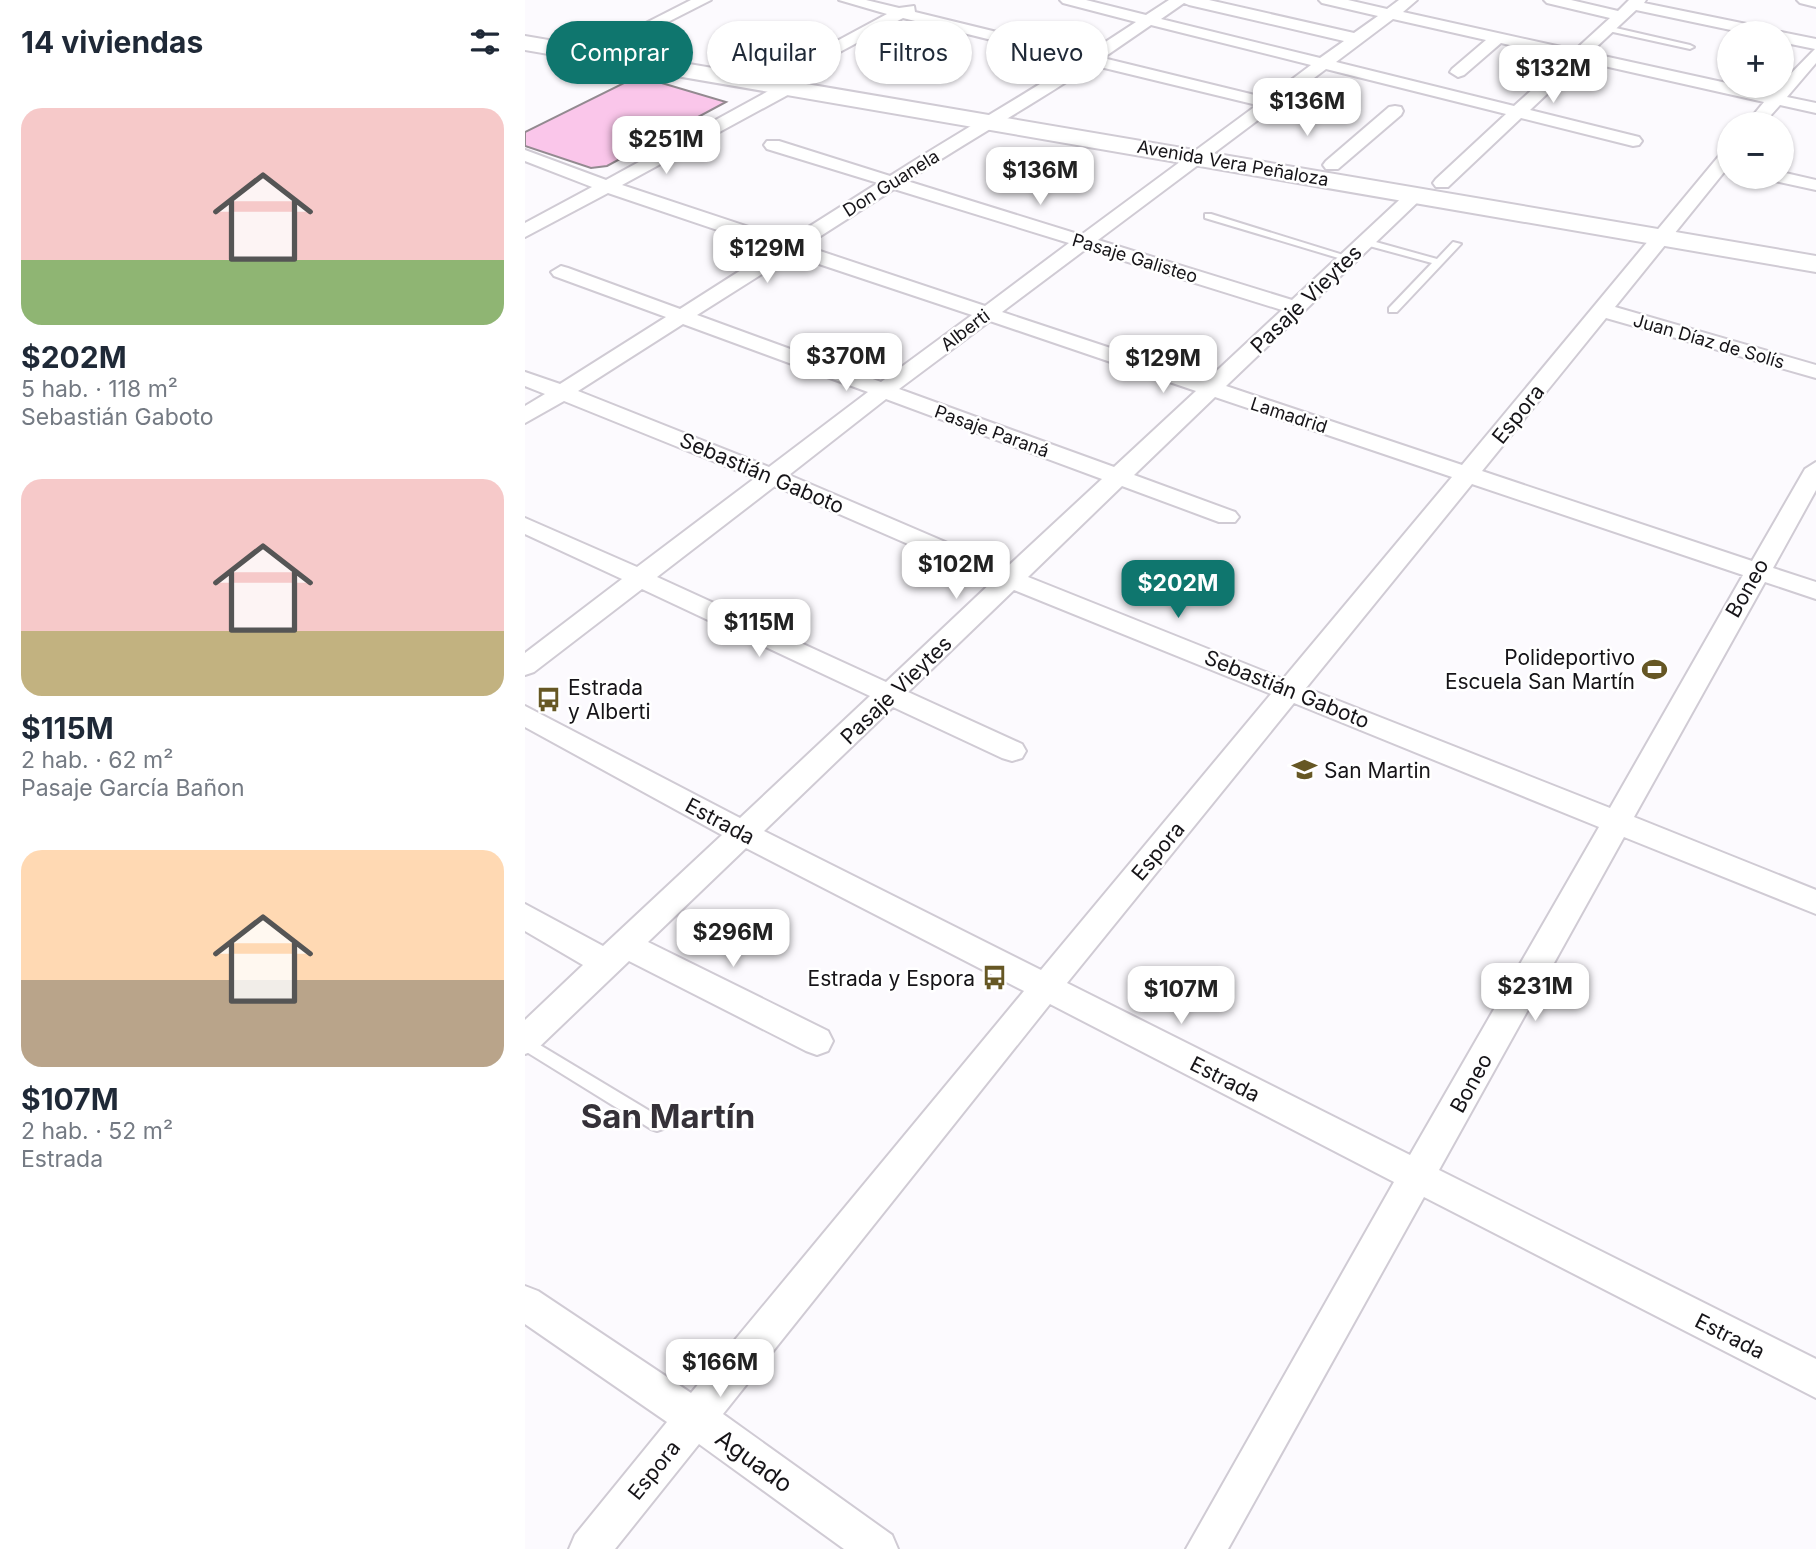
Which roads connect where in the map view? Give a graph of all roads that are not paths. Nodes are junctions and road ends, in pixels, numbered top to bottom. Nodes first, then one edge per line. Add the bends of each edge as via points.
1 (703, 0) edge
2 (847, 0) edge
3 (925, 0) edge
4 (1068, 0) edge
5 (1179, 0) edge
6 (1189, 0) edge
7 (1327, 0) edge
8 (1409, 0) edge
9 (1552, 0) edge
10 (1805, 0) edge
11 (1816, 2) edge
12 (1631, 7) edge
13 (901, 13) junction
14 (1391, 14) junction
15 (1150, 19) junction
16 (660, 21) edge
17 (1717, 24) edge
18 (525, 27) edge
19 (1607, 28) junction
20 (546, 30) edge
21 (986, 33) edge
22 (1497, 37) junction
23 (1358, 39) junction
24 (1794, 40) edge
25 (525, 43) edge
26 (1816, 44) edge
27 (546, 46) edge
28 (1108, 47) edge
29 (1690, 47) dead end
30 (841, 49) edge
31 (1816, 53) edge
32 (1578, 55) junction
33 (1108, 62) edge
34 (1325, 63) junction
35 (1458, 72) dead end
36 (783, 84) edge
37 (809, 84) edge
38 (819, 84) edge
39 (1052, 84) edge
40 (1775, 99) junction
41 (1272, 104) junction
42 (1816, 108) edge
43 (1012, 111) junction
44 (1395, 111) dead end
45 (1764, 112) edge
46 (1516, 113) junction
47 (988, 121) junction
48 (1633, 141) dead end
49 (773, 145) dead end
50 (1206, 151) junction
51 (525, 155) edge
52 (1332, 165) junction
53 (1717, 172) edge
54 (1794, 180) edge
55 (892, 182) junction
56 (1442, 183) junction
57 (1815, 184) edge
58 (606, 186) junction
59 (1416, 194) junction
60 (1208, 216) dead end
61 (1667, 230) junction
62 (525, 231) edge
63 (1083, 242) junction
64 (1456, 244) dead end
65 (789, 247) junction
66 (1816, 247) edge
67 (1357, 250) junction
68 (1438, 262) junction
69 (1816, 264) edge
70 (561, 272) dead end
71 (1296, 309) junction
72 (1393, 310) dead end
73 (1602, 310) junction
74 (986, 314) junction
75 (681, 316) junction
76 (1816, 372) edge
77 (525, 378) edge
78 (1211, 389) junction
79 (883, 391) junction
80 (563, 392) junction
81 (525, 416) edge
82 (1816, 469) edge
83 (1469, 475) junction
84 (772, 476) junction
85 (1119, 477) junction
86 (1227, 517) dead end
87 (525, 525) edge
88 (1756, 572) junction
89 (640, 577) junction
90 (1012, 579) junction
91 (1816, 591) edge
92 (525, 666) edge
93 (1291, 691) junction
94 (890, 696) junction
95 (525, 715) edge
96 (1012, 751) dead end
97 (1616, 822) junction
98 (745, 834) junction
99 (1816, 902) edge
100 (525, 916) edge
101 (616, 954) junction
102 (1045, 986) junction
103 (525, 1041) edge
104 (817, 1041) dead end
105 (657, 1124) dead end
106 (1418, 1179) junction
107 (525, 1303) edge
108 (1816, 1379) edge
109 (695, 1418) junction
110 (589, 1549) edge
111 (878, 1549) edge
112 (1206, 1549) edge

1 - 16 street
2 - 13 street
3 - 13 street
4 - 15 street
5 - 15 street, Don Guanela
6 - 23 street
7 - 14 street
8 - 14 street, Alberti
9 - 12 street
10 - 11 street
12 - 17 street
12 - 19 street
13 - 21 street
13 - 30 street
14 - 22 street
14 - 23 street, Alberti
15 - 28 street, Don Guanela
15 - 34 street
18 - 20 main road, Avenida Vera Peñaloza
19 - 29 lane
19 - 32 street
22 - 32 street
22 - 35 street
23 - 34 street, Alberti
24 - 26 street
25 - 27 main road, Avenida Vera Peñaloza
31 - 40 street
32 - 40 street
32 - 46 street
33 - 41 street
34 - 41 street, Alberti
34 - 46 street
36 - 58 street
37 - 47 main road, Avenida Vera Peñaloza
38 - 43 main road, Avenida Vera Peñaloza
39 - 43 street, Don Guanela
40 - 42 street
40 - 45 street
41 - 50 street, Alberti
43 - 47 street, Don Guanela
43 - 50 main road, Avenida Vera Peñaloza
44 - 52 street
46 - 48 street
46 - 56 street
47 - 50 main road, Avenida Vera Peñaloza
47 - 55 street, Don Guanela
49 - 55 street, Pasaje Galisteo
50 - 52 main road, Avenida Vera Peñaloza
50 - 59 main road, Avenida Vera Peñaloza
50 - 63 street, Alberti
51 - 58 street, Lamadrid
52 - 56 main road, Avenida Vera Peñaloza
53 - 61 street, Espora
54 - 57 street
55 - 63 street, Pasaje Galisteo
55 - 65 street, Don Guanela
56 - 61 main road, Avenida Vera Peñaloza
58 - 62 street
58 - 65 street, Lamadrid
59 - 61 main road, Avenida Vera Peñaloza
59 - 67 street, Pasaje Vieytes
60 - 67 lane
61 - 66 main road, Avenida Vera Peñaloza
61 - 69 main road, Avenida Vera Peñaloza
61 - 73 street, Espora
63 - 71 street, Pasaje Galisteo
63 - 74 street, Alberti
64 - 68 lane
65 - 74 street, Lamadrid
65 - 75 street, Don Guanela
67 - 68 lane
67 - 71 street, Pasaje Vieytes
68 - 72 lane
70 - 75 street, Pasaje Paraná
71 - 78 street, Pasaje Vieytes
73 - 76 street, Juan Díaz de Solís
73 - 83 street, Espora
74 - 78 street, Lamadrid
74 - 79 street, Alberti
75 - 79 street, Pasaje Paraná
75 - 80 street, Don Guanela
77 - 80 street, Sebastián Gaboto
78 - 83 street, Lamadrid
78 - 85 street, Pasaje Vieytes
79 - 84 street, Alberti
79 - 85 street, Pasaje Paraná
80 - 81 street, Don Guanela
80 - 84 street, Sebastián Gaboto
82 - 88 street, Boneo
83 - 88 street, Lamadrid
83 - 93 street, Espora
84 - 89 street, Alberti
84 - 90 street, Sebastián Gaboto
85 - 86 street, Pasaje Paraná
85 - 90 street, Pasaje Vieytes
87 - 89 street
88 - 91 street, Lamadrid
88 - 97 street, Boneo
89 - 92 street, Alberti
89 - 94 street
90 - 93 street, Sebastián Gaboto
90 - 94 street, Pasaje Vieytes
93 - 97 street, Sebastián Gaboto
93 - 102 street, Espora
94 - 96 street
94 - 98 street, Pasaje Vieytes
95 - 98 street, Estrada
97 - 99 street, Sebastián Gaboto
97 - 106 street, Boneo
98 - 101 street, Pasaje Vieytes
98 - 102 street, Estrada
100 - 101 street
101 - 103 street, Pasaje Vieytes
101 - 104 street
102 - 106 street, Estrada
102 - 109 street, Espora
103 - 105 lane
106 - 108 street, Estrada
106 - 112 street, Boneo
107 - 109 street, Aguado
109 - 110 street, Espora
109 - 111 street, Aguado

